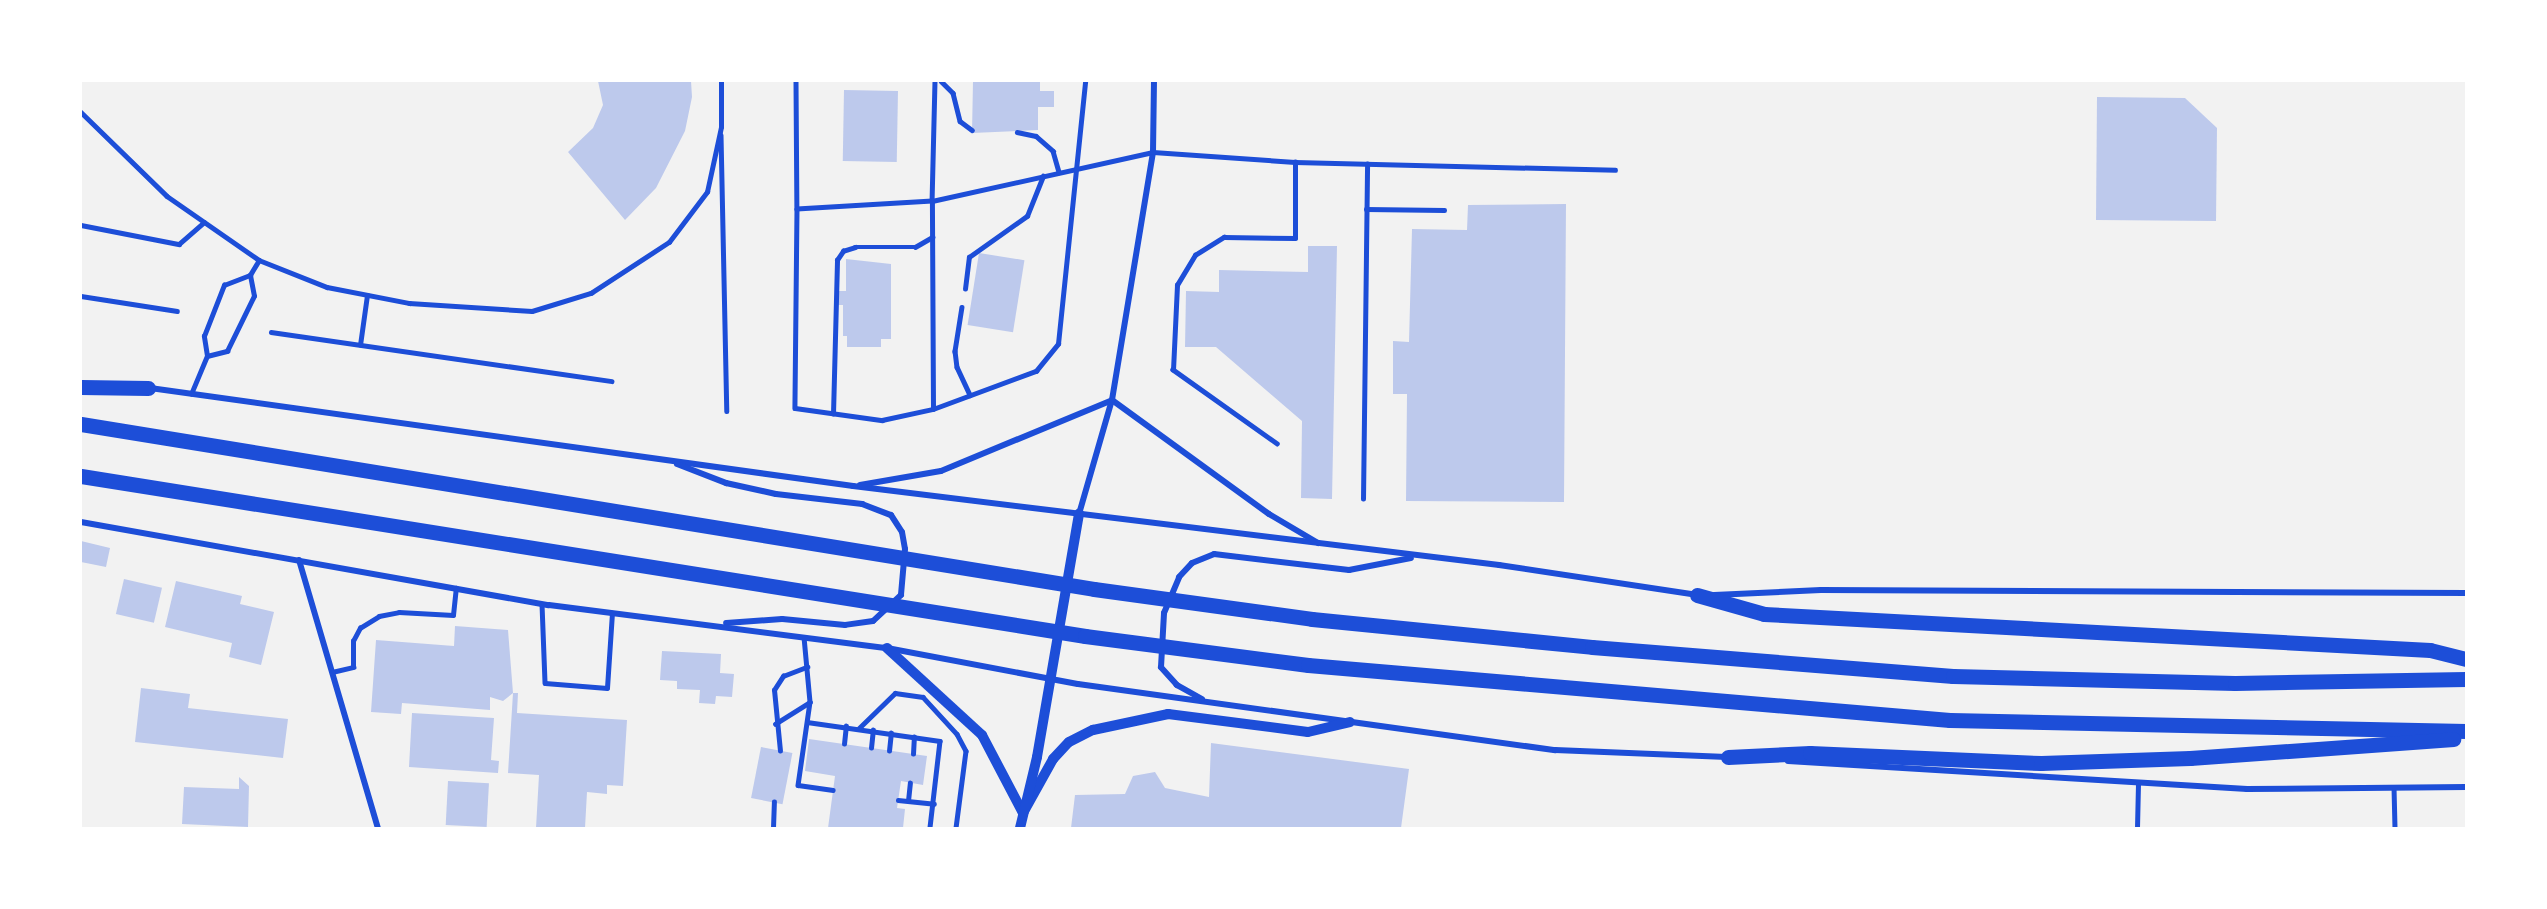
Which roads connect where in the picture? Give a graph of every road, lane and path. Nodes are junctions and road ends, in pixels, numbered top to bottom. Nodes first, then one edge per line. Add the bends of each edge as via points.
1 (721, 81) edge
2 (796, 81) edge
3 (935, 81) edge
4 (941, 81) edge
5 (1085, 81) edge
6 (1154, 81) edge
7 (81, 112) edge
8 (721, 127) junction
9 (972, 130) dead end
10 (1017, 132) dead end
11 (1153, 152) junction
12 (1294, 162) junction
13 (1367, 164) junction
14 (1078, 167) junction
15 (1615, 170) dead end
16 (1059, 172) junction
17 (1043, 176) junction
18 (932, 201) junction
19 (797, 209) junction
20 (1366, 209) junction
21 (1444, 210) dead end
22 (204, 222) junction
23 (81, 225) edge
24 (932, 237) junction
25 (259, 260) junction
26 (250, 275) junction
27 (964, 290) dead end
28 (367, 295) junction
29 (81, 296) edge
30 (962, 307) dead end
31 (177, 311) dead end
32 (271, 332) dead end
33 (360, 345) junction
34 (207, 356) junction
35 (611, 381) dead end
36 (81, 387) edge
37 (148, 388) joint
38 (191, 394) junction
39 (970, 395) junction
40 (1112, 400) junction
41 (933, 409) junction
42 (728, 411) dead end
43 (833, 414) junction
44 (81, 424) edge
45 (1277, 444) dead end
46 (666, 460) junction
47 (81, 476) edge
48 (854, 486) junction
49 (1363, 499) dead end
50 (1079, 514) junction
51 (81, 522) edge
52 (1321, 546) junction
53 (1418, 556) junction
54 (299, 560) junction
55 (456, 588) junction
56 (2466, 593) edge
57 (1697, 595) junction
58 (542, 604) junction
59 (612, 612) junction
60 (714, 624) junction
61 (804, 637) junction
62 (887, 648) junction
63 (2466, 659) edge
64 (807, 667) junction
65 (332, 672) junction
66 (1049, 678) junction
67 (2466, 679) edge
68 (810, 702) junction
69 (1206, 702) junction
70 (807, 722) junction
71 (1350, 722) junction
72 (775, 724) junction
73 (846, 726) junction
74 (859, 728) junction
75 (873, 730) junction
76 (2466, 731) edge
77 (891, 733) junction
78 (914, 737) junction
79 (2466, 738) edge
80 (844, 744) dead end
81 (871, 748) dead end
82 (780, 751) dead end
83 (889, 751) dead end
84 (912, 754) dead end
85 (1728, 757) junction
86 (910, 783) dead end
87 (2138, 783) junction
88 (2394, 787) junction
89 (2466, 787) edge
90 (833, 790) dead end
91 (898, 800) dead end
92 (908, 801) junction
93 (774, 802) dead end
94 (934, 804) junction
95 (1023, 813) junction
96 (378, 828) edge
97 (773, 828) edge
98 (930, 828) edge
99 (956, 828) edge
100 (1020, 828) edge
101 (2137, 828) edge
102 (2395, 828) edge

1 - 8 lane
2 - 19 lane
3 - 18 lane
4 - 9 lane via 953,93 960,121
5 - 14 lane
6 - 11 street
7 - 22 lane via 167,196
8 - 28 lane via 707,192 669,242 591,293 532,311 409,303
8 - 42 lane
10 - 16 lane via 1035,136 1053,151
11 - 12 lane
11 - 14 lane
11 - 40 street
12 - 13 lane
12 - 45 lane via 1294,238 1224,237 1195,255 1178,285 1173,370
13 - 15 lane
13 - 20 lane
14 - 16 lane
14 - 39 lane via 1058,344 1036,371
16 - 17 lane
17 - 18 lane
17 - 27 lane via 1027,216 969,257
18 - 19 lane
18 - 24 lane
19 - 43 lane via 795,408
20 - 21 lane
20 - 49 lane
22 - 23 lane via 179,244
22 - 25 lane
24 - 41 lane
24 - 43 lane via 915,247 855,247 843,251 837,260
25 - 26 lane
25 - 28 lane via 327,287
26 - 34 lane via 224,285 204,336
26 - 34 lane via 254,297 227,351
28 - 33 lane
29 - 31 lane
30 - 39 lane via 954,351
32 - 33 lane
33 - 35 lane
34 - 38 lane
36 - 37 main road
37 - 38 street
38 - 46 street
39 - 41 lane
40 - 48 street via 941,471
40 - 50 street
40 - 52 street via 1269,514
41 - 43 lane via 882,420
44 - 67 main road via 1094,589 1301,617 1604,648 1953,676 2235,683
46 - 48 street
46 - 60 street via 726,483 776,494 862,504 891,515 903,532 901,595 873,621 844,625 782,619
47 - 76 main road via 1085,636 1285,662 1950,720
48 - 50 street
50 - 52 street
50 - 66 street
51 - 54 street
52 - 53 street
53 - 57 street
53 - 69 street via 1349,570 1214,554 1192,563 1179,578 1164,613 1161,667 1178,685
54 - 55 street
54 - 65 street
55 - 58 street
55 - 65 lane via 453,615 399,612 378,616 360,628 352,641 352,667
56 - 57 street via 1821,590
57 - 63 main road via 1764,614 2430,650
58 - 59 street
58 - 59 lane via 545,683 608,688
59 - 60 street
60 - 61 street
61 - 62 street
61 - 64 lane
62 - 66 street
62 - 95 street via 982,735
64 - 68 lane
64 - 72 lane via 783,676 774,690
65 - 96 street
66 - 69 street
66 - 95 street via 1037,757
68 - 70 lane
68 - 72 lane
69 - 71 street
70 - 73 lane
70 - 90 lane via 798,784
71 - 85 street via 1555,750
71 - 95 street via 1308,732 1168,714 1094,730 1069,742 1053,759
72 - 82 lane via 781,734
73 - 74 lane
73 - 80 lane
74 - 75 lane
74 - 99 lane via 895,693 922,697 957,734 966,752
75 - 77 lane
75 - 81 lane
77 - 78 lane
77 - 83 lane
78 - 84 lane
78 - 94 lane via 940,741
79 - 85 main road via 2190,758 2042,763 1810,753
85 - 87 street
86 - 92 lane
87 - 88 street via 2247,789
87 - 101 lane
88 - 89 street
88 - 102 lane
91 - 92 lane
92 - 94 lane
93 - 97 lane
94 - 98 lane
95 - 100 street

